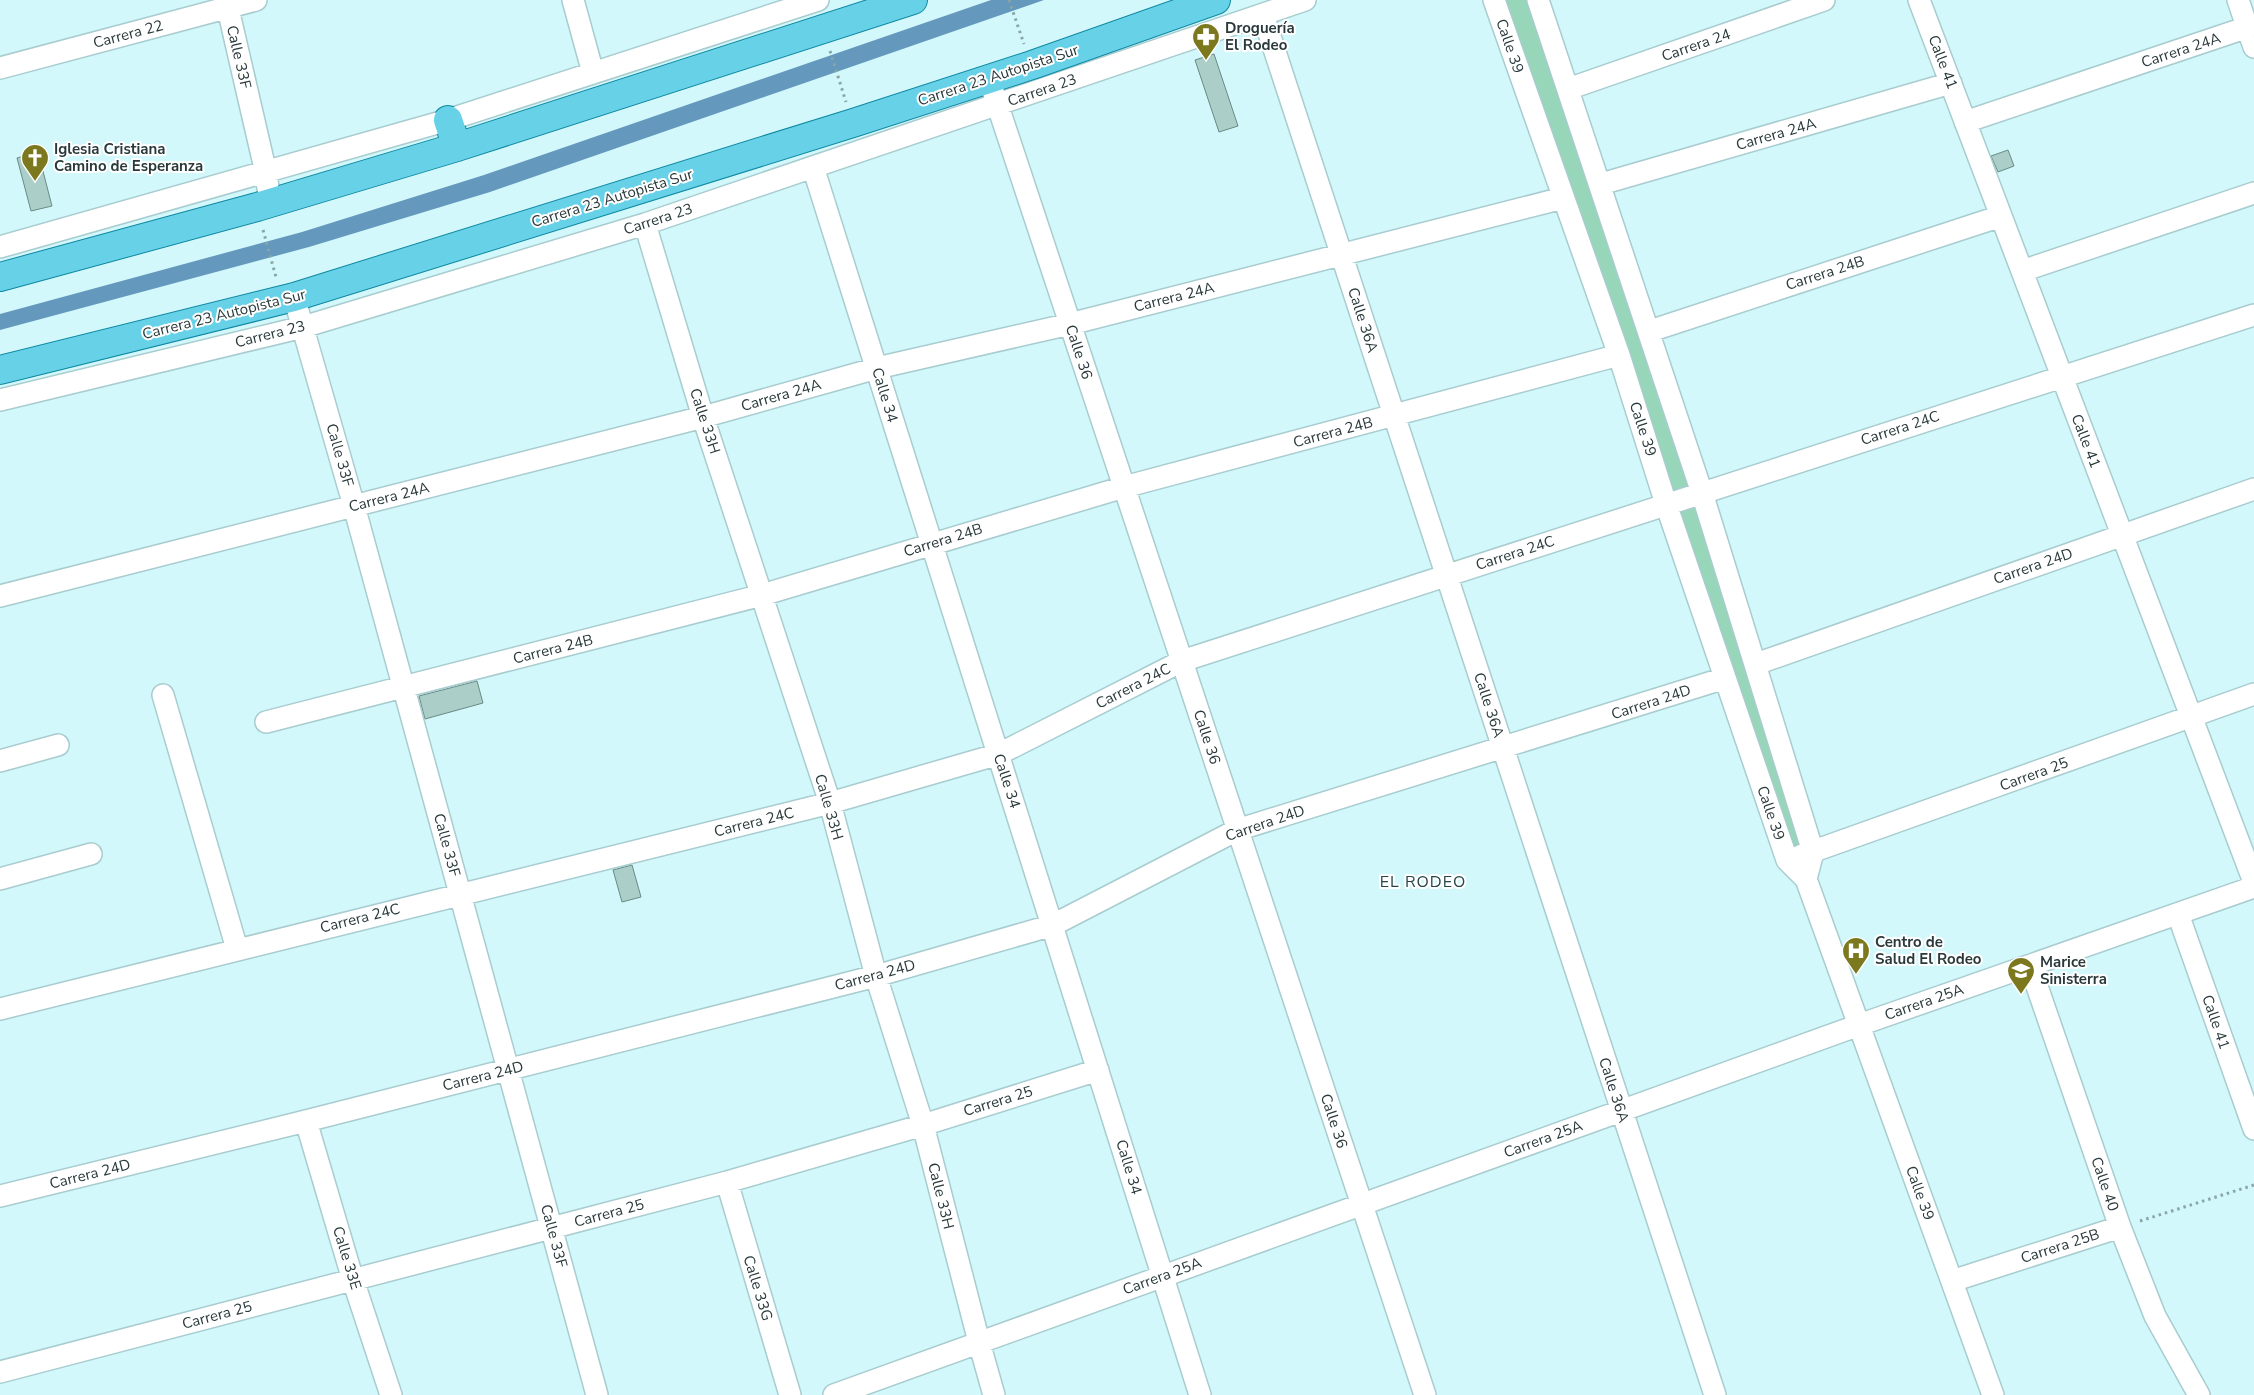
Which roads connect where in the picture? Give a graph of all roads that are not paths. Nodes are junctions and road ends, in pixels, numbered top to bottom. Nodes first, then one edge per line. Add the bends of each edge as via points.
1 (256, 0) edge
2 (573, 0) edge
3 (913, 0) edge
4 (1216, 0) edge
5 (1306, 0) edge
6 (1494, 0) edge
7 (1538, 0) edge
8 (1824, 0) edge
9 (1919, 0) edge
10 (2238, 0) edge
11 (805, 2) edge
12 (227, 4) edge
13 (770, 8) edge
14 (1263, 15) junction
15 (2252, 33) edge
16 (781, 43) junction
17 (0, 68) edge
18 (593, 72) junction
19 (989, 78) junction
20 (1951, 83) junction
21 (1568, 89) junction
22 (998, 106) junction
23 (448, 120) junction
24 (1965, 122) junction
25 (457, 147) junction
26 (813, 167) junction
27 (266, 173) junction
28 (1601, 184) junction
29 (2254, 194) edge
30 (1563, 198) junction
31 (266, 216) junction
32 (2001, 216) junction
33 (645, 224) junction
34 (0, 248) edge
35 (1342, 255) junction
36 (2022, 271) junction
37 (0, 277) edge
38 (285, 289) junction
39 (2254, 315) edge
40 (1070, 324) junction
41 (303, 327) junction
42 (1650, 331) junction
43 (1619, 355) junction
44 (877, 368) junction
45 (0, 370) edge
46 (2062, 376) junction
47 (0, 400) edge
48 (1394, 416) junction
49 (702, 417) junction
50 (1124, 487) junction
51 (2254, 490) edge
52 (1702, 493) junction
53 (1666, 504) junction
54 (354, 506) junction
55 (2122, 535) junction
56 (932, 543) junction
57 (1446, 575) junction
58 (762, 595) junction
59 (0, 596) edge
60 (1182, 661) junction
61 (1756, 664) junction
62 (1725, 678) junction
63 (404, 687) junction
64 (2254, 694) edge
65 (163, 695) dead end
66 (2192, 718) junction
67 (266, 722) dead end
68 (58, 744) dead end
69 (1503, 749) junction
70 (999, 754) junction
71 (0, 761) edge
72 (830, 803) junction
73 (1237, 830) junction
74 (1812, 852) junction
75 (91, 854) dead end
76 (1787, 860) junction
77 (0, 879) edge
78 (1806, 879) junction
79 (2254, 882) edge
80 (2254, 887) edge
81 (460, 893) junction
82 (2178, 914) junction
83 (1053, 925) junction
84 (238, 948) junction
85 (2030, 966) junction
86 (876, 976) junction
87 (0, 1009) edge
88 (1859, 1025) junction
89 (508, 1070) junction
90 (1098, 1070) junction
91 (1621, 1111) junction
92 (306, 1121) junction
93 (923, 1125) junction
94 (2254, 1129) edge
95 (726, 1182) junction
96 (0, 1196) edge
97 (1362, 1204) junction
98 (2120, 1227) junction
99 (552, 1228) junction
100 (1163, 1276) junction
101 (353, 1280) junction
102 (1952, 1281) junction
103 (979, 1342) junction
104 (0, 1372) edge
105 (391, 1395) edge
106 (597, 1395) edge
107 (790, 1395) edge
108 (834, 1395) edge
109 (994, 1395) edge
110 (1200, 1395) edge
111 (1425, 1395) edge
112 (1715, 1395) edge
113 (1993, 1395) edge
114 (2199, 1395) edge

1 - 12 street, Carrera 22
2 - 18 street
3 - 16 main road
4 - 19 main road, Carrera 23 Autopista Sur
5 - 14 street, Carrera 23
6 - 30 street, Calle 39
7 - 21 street, Calle 39
8 - 21 street, Carrera 24
9 - 20 street, Calle 41
10 - 15 street
11 - 13 street
12 - 17 street, Carrera 22
12 - 27 street, Calle 33F
13 - 16 street
13 - 18 street
14 - 22 street, Carrera 23
14 - 35 street, Calle 36A
15 - 24 street, Carrera 24A
16 - 25 main road
18 - 23 street
19 - 22 street, Calle 36
19 - 38 main road, Carrera 23 Autopista Sur via 853,123
20 - 24 street, Calle 41
20 - 28 street, Carrera 24A
21 - 28 street, Calle 39
22 - 26 street, Carrera 23
22 - 40 street, Calle 36
23 - 25 main road
23 - 27 street
24 - 32 street, Calle 41
25 - 31 main road
26 - 33 street, Carrera 23
26 - 44 street, Calle 34
27 - 31 street, Calle 33F
27 - 34 street
28 - 42 street, Calle 39
29 - 36 street
30 - 35 street, Carrera 24A
30 - 43 street, Calle 39
31 - 37 main road
32 - 36 street, Calle 41
32 - 42 street, Carrera 24B
33 - 41 street, Carrera 23
33 - 49 street, Calle 33H
35 - 40 street, Carrera 24A
35 - 48 street, Calle 36A
36 - 46 street, Calle 41
38 - 41 street, Calle 33F
38 - 45 main road, Carrera 23 Autopista Sur
39 - 46 street, Carrera 24C
40 - 44 street, Carrera 24A
40 - 50 street, Calle 36
41 - 47 street, Carrera 23
41 - 54 street, Calle 33F
42 - 52 street, Calle 39
43 - 48 street, Carrera 24B
43 - 53 street, Calle 39
44 - 49 street, Carrera 24A
44 - 56 street, Calle 34
46 - 52 street, Carrera 24C
46 - 55 street, Calle 41
48 - 50 street, Carrera 24B
48 - 57 street, Calle 36A
49 - 54 street, Carrera 24A
49 - 58 street, Calle 33H
50 - 56 street, Carrera 24B
50 - 60 street, Calle 36
51 - 55 street, Carrera 24D
52 - 53 street, Carrera 24C
52 - 61 street, Calle 39
53 - 57 street, Carrera 24C
53 - 62 street, Calle 39
54 - 59 street, Carrera 24A
54 - 63 street, Calle 33F
55 - 61 street, Carrera 24D
55 - 66 street, Calle 41
56 - 58 street, Carrera 24B
56 - 70 street, Calle 34
57 - 60 street, Carrera 24C
57 - 69 street, Calle 36A
58 - 63 street, Carrera 24B
58 - 72 street, Calle 33H
60 - 70 street, Carrera 24C
60 - 73 street, Calle 36
61 - 74 street, Calle 39
62 - 69 street, Carrera 24D
62 - 76 street, Calle 39
63 - 67 street, Carrera 24B
63 - 81 street, Calle 33F
64 - 66 street, Carrera 25
65 - 84 street
66 - 74 street, Carrera 25
66 - 79 street, Calle 41
68 - 71 street
69 - 73 street, Carrera 24D
69 - 91 street, Calle 36A
70 - 72 street, Carrera 24C
70 - 83 street, Calle 34
72 - 81 street, Carrera 24C
72 - 86 street, Calle 33H
73 - 83 street, Carrera 24D
73 - 97 street, Calle 36
74 - 76 street, Calle 39
74 - 78 street, Calle 39
75 - 77 street
76 - 78 street, Calle 39
78 - 88 street, Calle 39
80 - 82 street, Carrera 25A
81 - 84 street, Carrera 24C
81 - 89 street, Calle 33F
82 - 85 street, Carrera 25A
82 - 94 street, Calle 41
83 - 86 street, Carrera 24D
83 - 90 street, Calle 34
84 - 87 street, Carrera 24C
85 - 88 street, Carrera 25A
85 - 98 street, Calle 40
86 - 89 street, Carrera 24D
86 - 93 street, Calle 33H
88 - 91 street, Carrera 25A
88 - 102 street, Calle 39
89 - 92 street, Carrera 24D
89 - 99 street, Calle 33F
90 - 93 street, Carrera 25
90 - 100 street, Calle 34
91 - 97 street, Carrera 25A
91 - 112 street, Calle 36A
92 - 96 street, Carrera 24D
92 - 101 street, Calle 33E
93 - 95 street, Carrera 25
93 - 103 street, Calle 33H
95 - 99 street, Carrera 25
95 - 107 street, Calle 33G
97 - 100 street, Carrera 25A
97 - 111 street, Calle 36
98 - 102 street, Carrera 25B
98 - 114 street, Calle 40 via 2155,1316
99 - 101 street, Carrera 25
99 - 106 street, Calle 33F
100 - 103 street, Carrera 25A
100 - 110 street, Calle 34
101 - 104 street, Carrera 25
101 - 105 street, Calle 33E
102 - 113 street, Calle 39
103 - 108 street, Carrera 25A
103 - 109 street, Calle 33H

